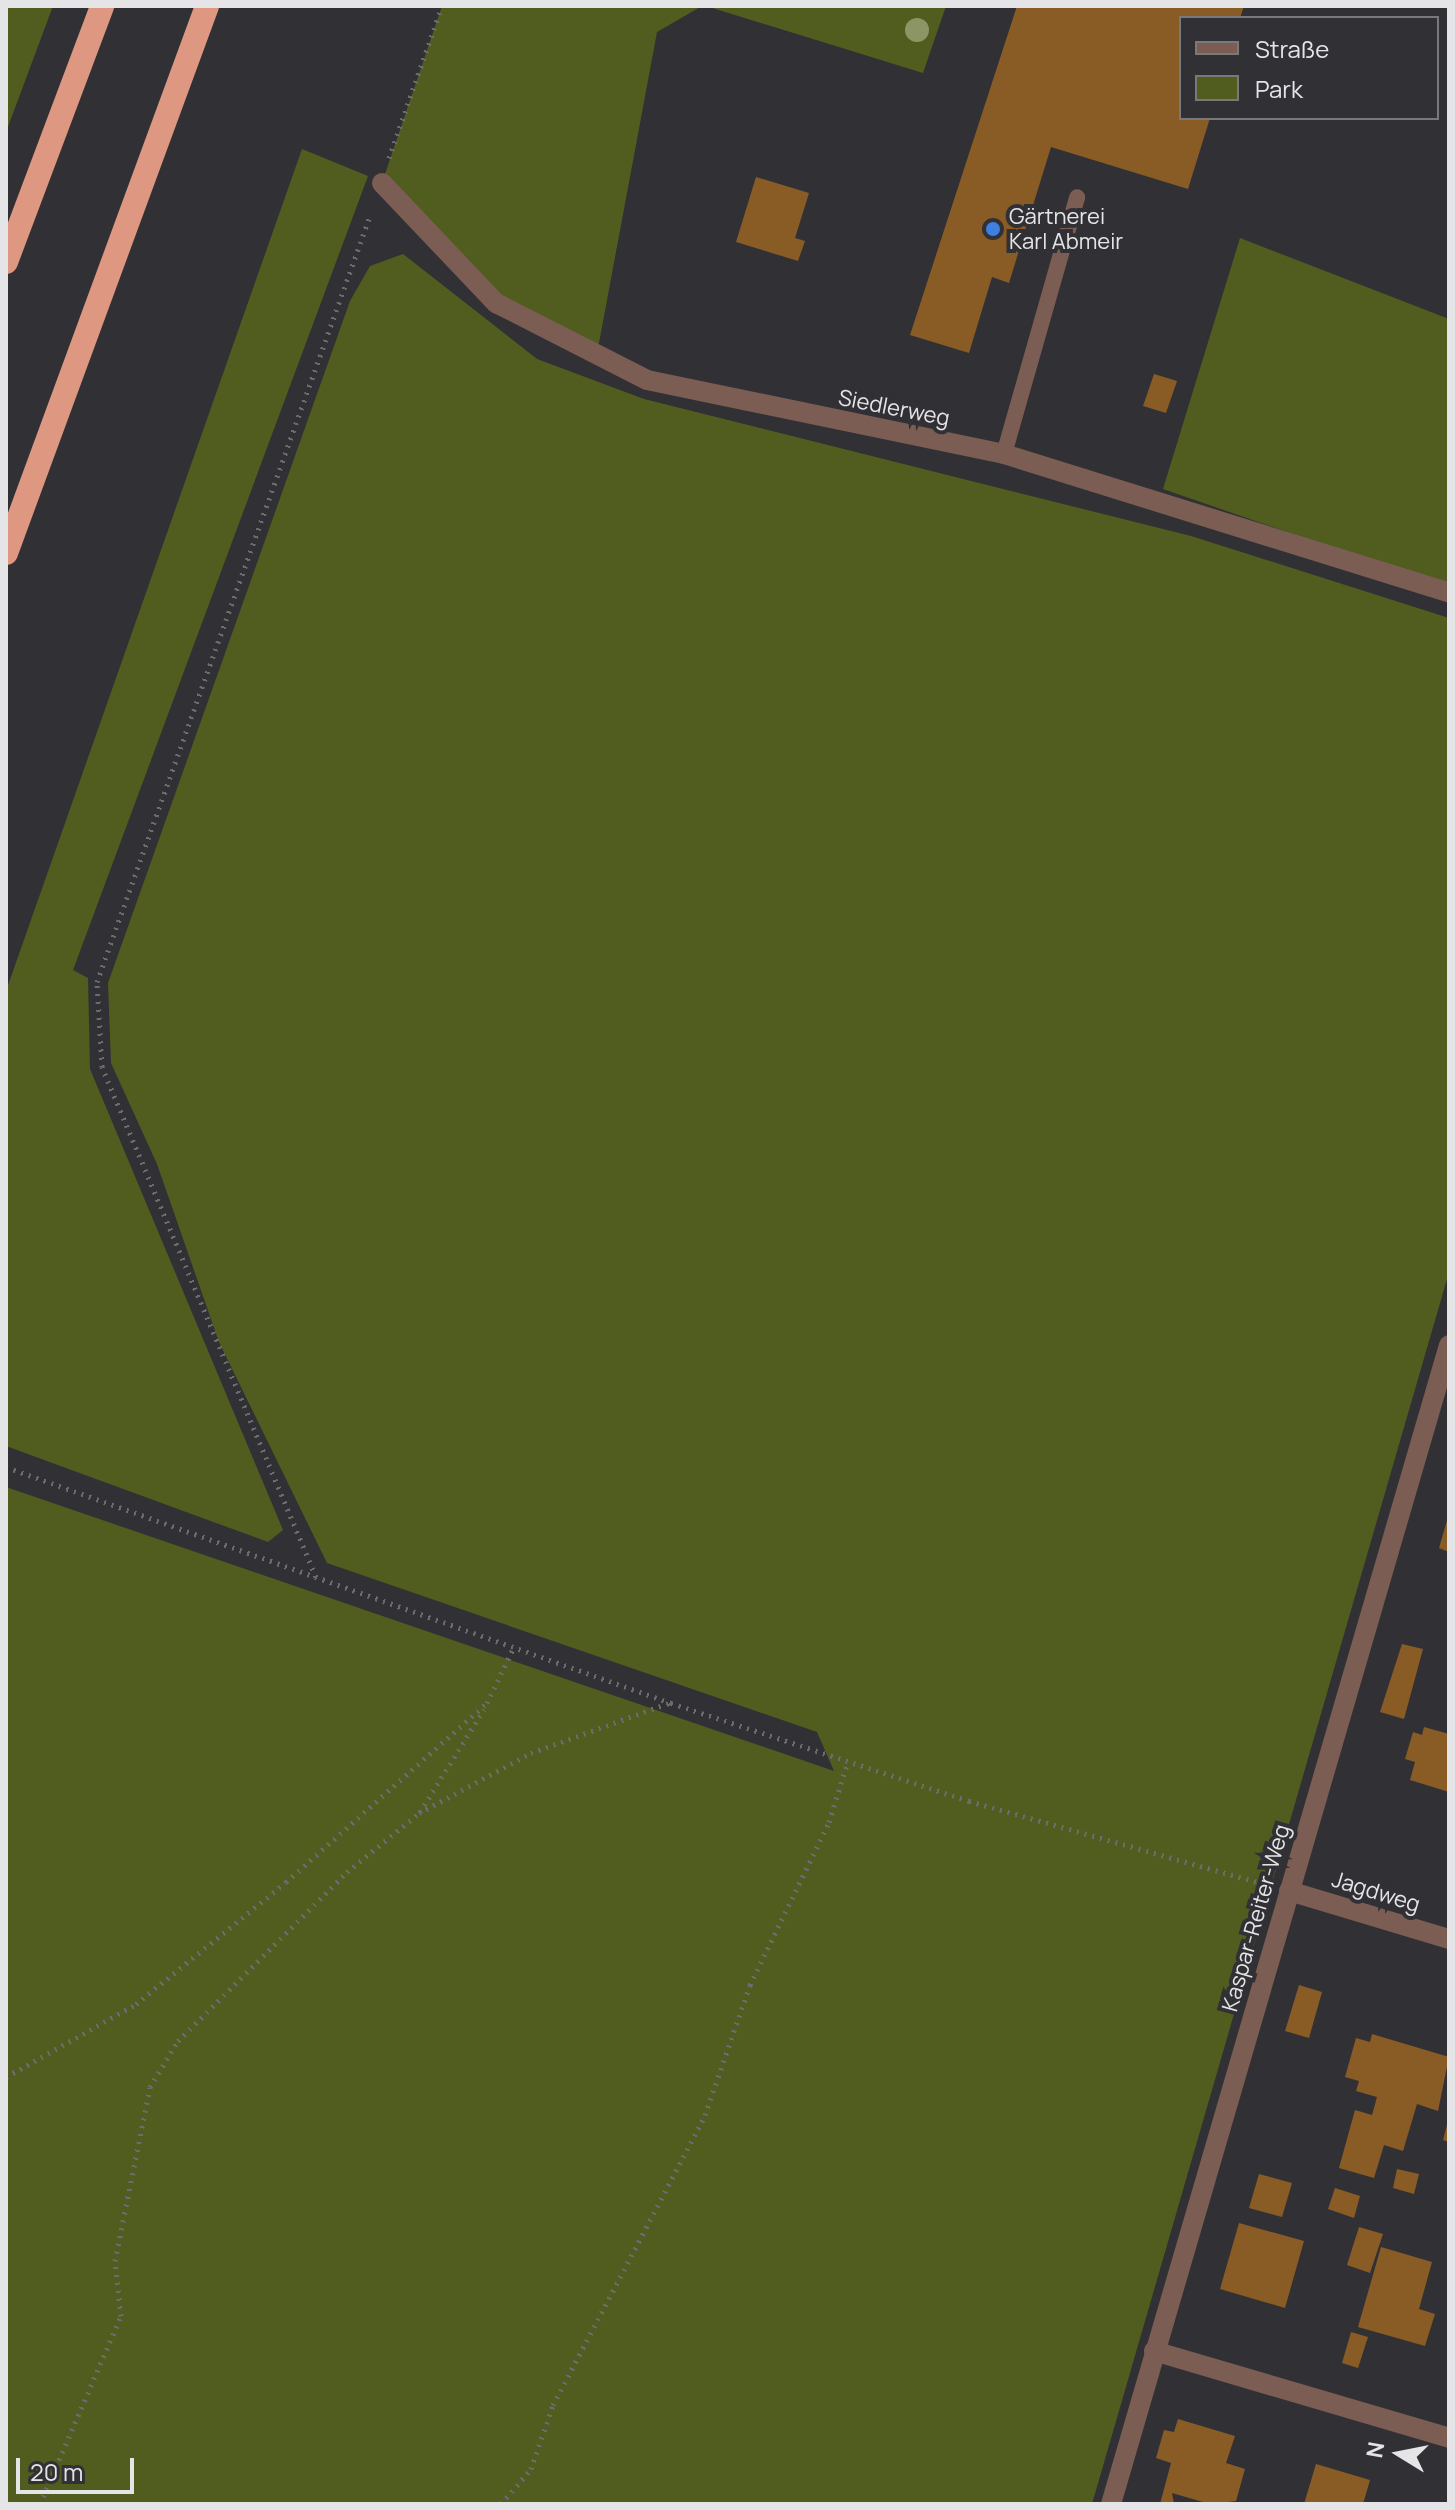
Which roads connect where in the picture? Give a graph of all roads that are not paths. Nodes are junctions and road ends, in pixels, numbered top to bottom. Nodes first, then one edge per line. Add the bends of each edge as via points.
1 (102, 6) edge
2 (207, 6) edge
3 (382, 183) road end
4 (1077, 197) dead end
5 (6, 262) edge
6 (1004, 454) junction
7 (6, 553) edge
8 (1449, 593) edge
9 (1449, 1345) edge
10 (1289, 1891) junction
11 (1449, 1939) edge
12 (1154, 2351) junction
13 (1449, 2438) edge
14 (1111, 2504) edge

1 - 5 highway
2 - 7 highway
3 - 6 street, Siedlerweg via 496,303 596,359 719,397
4 - 6 lane
6 - 8 street, Siedlerweg
9 - 10 street, Kaspar-Reiter-Weg
10 - 11 street, Jagdweg
10 - 12 street, Kaspar-Reiter-Weg
12 - 13 street
12 - 14 street, Kaspar-Reiter-Weg

